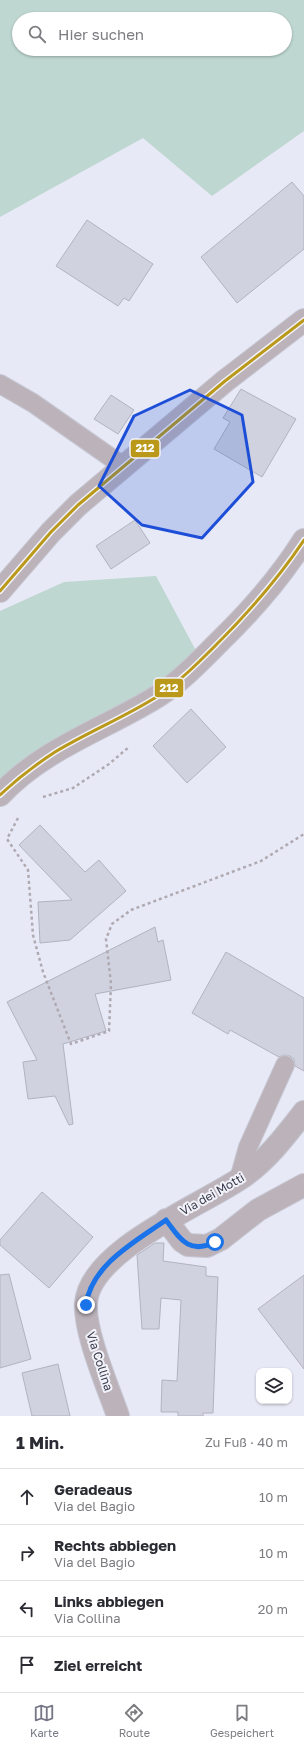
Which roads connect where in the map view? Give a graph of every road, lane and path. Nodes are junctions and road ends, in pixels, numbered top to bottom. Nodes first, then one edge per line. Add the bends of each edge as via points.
1 (304, 320) edge
2 (0, 384) edge
3 (123, 466) junction
4 (304, 540) edge
5 (0, 591) edge
6 (108, 723) junction
7 (0, 795) edge
8 (37, 800) dead end
9 (20, 814) dead end
10 (304, 834) edge
11 (285, 1065) dead end
12 (304, 1112) edge
13 (239, 1179) junction
14 (304, 1185) edge
15 (166, 1220) junction
16 (118, 1416) edge

1 - 3 street via 225,381
2 - 3 lane via 33,403
3 - 5 street via 51,532
4 - 6 street via 267,592 182,678 158,695
6 - 7 street via 44,758 13,781
6 - 8 path via 117,736 131,746 73,788 48,794
9 - 10 path via 7,839 28,870 33,935 43,972 71,1044 108,1031 111,984 106,939 112,924 131,910 261,860
11 - 13 lane via 248,1147
12 - 13 street, Via dei Motti via 262,1162
13 - 15 street, Via dei Motti
14 - 15 street via 258,1210 221,1239 207,1246 188,1245
15 - 16 street, Via Collina via 126,1248 92,1283 87,1294 89,1331

